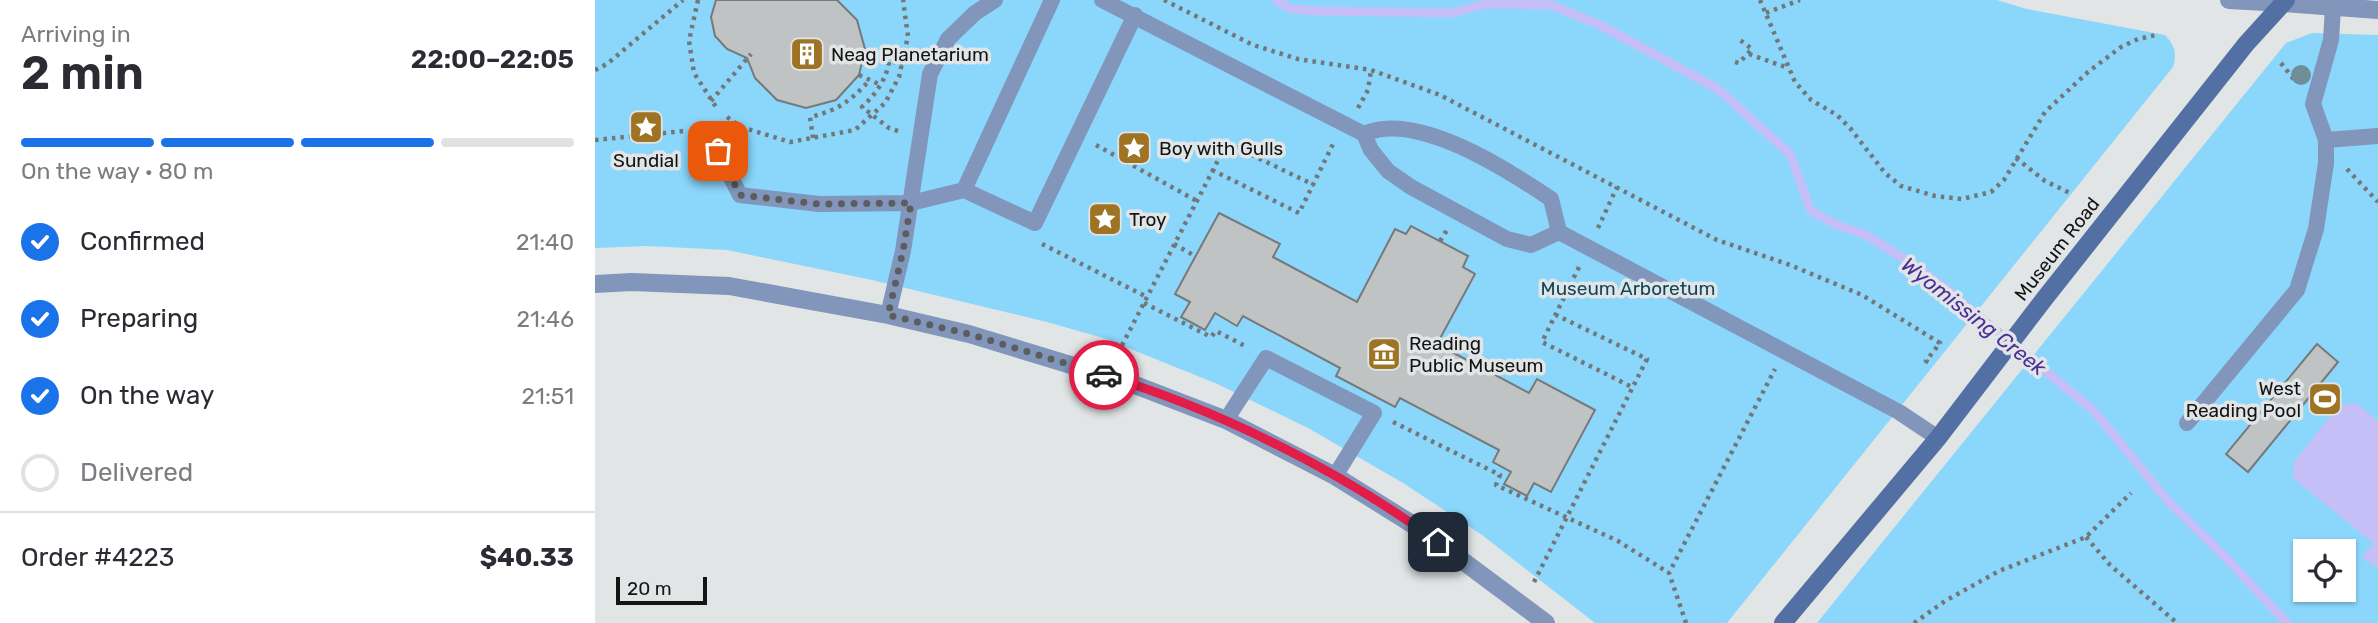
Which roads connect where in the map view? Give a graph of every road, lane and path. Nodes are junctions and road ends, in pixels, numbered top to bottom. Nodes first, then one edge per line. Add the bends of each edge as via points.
1 (683, 0) edge
2 (698, 0) edge
3 (903, 0) edge
4 (995, 0) edge
5 (1052, 0) edge
6 (1103, 0) edge
7 (1164, 0) edge
8 (1760, 0) edge
9 (1800, 0) edge
10 (2229, 0) edge
11 (2285, 1) edge
12 (2333, 8) junction
13 (2378, 10) edge
14 (1766, 13) junction
15 (1135, 15) junction
16 (2156, 35) dead end
17 (1740, 40) dead end
18 (751, 54) dead end
19 (1749, 54) junction
20 (1735, 62) dead end
21 (889, 64) dead end
22 (1789, 69) junction
23 (595, 70) edge
24 (1371, 70) junction
25 (859, 75) dead end
26 (870, 80) junction
27 (881, 85) junction
28 (711, 101) junction
29 (872, 116) junction
30 (1344, 125) junction
31 (741, 127) junction
32 (1501, 127) junction
33 (706, 129) junction
34 (1364, 134) junction
35 (1497, 134) dead end
36 (1077, 135) junction
37 (2378, 136) edge
38 (813, 138) junction
39 (920, 138) junction
40 (595, 140) edge
41 (2326, 140) junction
42 (2016, 158) junction
43 (1212, 170) junction
44 (1314, 185) junction
45 (964, 190) junction
46 (2072, 194) dead end
47 (1197, 201) junction
48 (911, 203) junction
49 (1035, 223) junction
50 (1559, 232) junction
51 (1174, 244) junction
52 (1195, 256) dead end
53 (595, 284) edge
54 (1147, 297) junction
55 (1144, 303) junction
56 (1562, 303) dead end
57 (888, 315) junction
58 (1556, 315) junction
59 (1118, 353) dead end
60 (1266, 358) junction
61 (1931, 364) dead end
62 (1776, 368) dead end
63 (1632, 387) junction
64 (1374, 413) junction
65 (1226, 420) junction
66 (2187, 423) dead end
67 (1938, 438) junction
68 (1335, 476) junction
69 (2131, 494) dead end
70 (1565, 516) junction
71 (2086, 537) junction
72 (1669, 573) junction
73 (1534, 582) dead end
74 (1546, 623) edge
75 (1686, 623) edge
76 (1783, 623) edge
77 (1915, 623) edge
78 (2176, 623) edge

1 - 23 path
2 - 28 path via 689,41 694,73
3 - 29 path via 908,36 903,64 889,96
4 - 39 lane via 948,39 930,74
5 - 45 lane
6 - 15 lane
7 - 24 path via 1254,45 1298,59
8 - 14 path
9 - 14 path
10 - 11 street
11 - 12 street
11 - 67 main road, Museum Road via 2246,44
12 - 13 street
12 - 41 lane via 2331,40 2313,104
14 - 22 path
15 - 30 lane
15 - 36 lane
16 - 42 path via 2121,47 2088,72 2045,112
17 - 19 path via 1752,49
18 - 28 path
19 - 20 path
19 - 22 path
21 - 27 path
22 - 42 path via 1811,100 1844,121 1901,186 1962,199 1990,192 2004,180
24 - 30 path via 1368,89
24 - 32 path via 1440,95
25 - 26 path
26 - 27 path
26 - 38 path via 849,102 810,117
27 - 29 path via 862,107
28 - 31 path
29 - 38 path via 855,130
29 - 39 path via 889,128
30 - 34 lane
30 - 44 path
31 - 33 path
31 - 38 path via 790,142
32 - 35 path
32 - 61 path via 1717,240 1862,295 1940,343 1926,361
33 - 40 path
33 - 48 lane via 740,195 818,204
34 - 50 lane via 1388,171 1507,239 1531,245
34 - 50 lane via 1377,128 1405,128 1450,142 1501,167 1551,199
36 - 47 path
36 - 49 lane
37 - 41 lane
39 - 48 lane
41 - 66 lane via 2316,229 2297,290
42 - 46 path via 2045,181
43 - 44 path via 1227,143
43 - 44 path via 1299,213
43 - 47 path
45 - 48 lane
45 - 49 lane
47 - 51 path
48 - 57 lane
49 - 54 path via 1042,245
50 - 67 lane via 1899,412
51 - 52 path
51 - 54 path
53 - 57 street via 729,286
54 - 55 path
55 - 59 path
55 - 60 path via 1211,337 1216,331
56 - 58 path
57 - 65 street via 969,334 1130,383
58 - 63 path via 1542,342
58 - 63 path via 1647,359
60 - 64 lane
60 - 65 lane
62 - 72 path
63 - 70 path
64 - 68 lane
64 - 70 path via 1500,475 1496,485
65 - 68 street
67 - 76 main road, Museum Road
68 - 74 street via 1420,529
69 - 71 path
70 - 72 path via 1618,541
70 - 73 path
71 - 77 path via 2000,571
71 - 78 path
72 - 75 path

